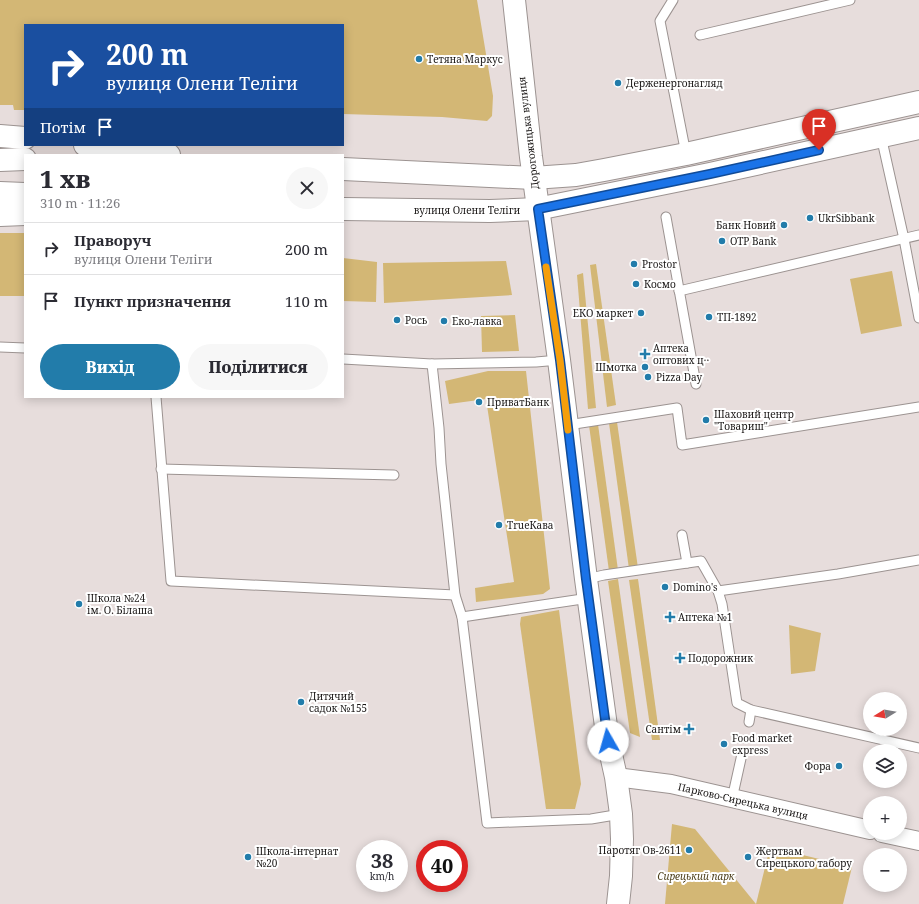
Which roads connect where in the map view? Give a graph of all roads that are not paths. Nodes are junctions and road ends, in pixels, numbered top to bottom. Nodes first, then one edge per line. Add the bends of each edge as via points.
1 (673, 0) edge
2 (850, 0) edge
3 (513, 4) edge
4 (700, 35) dead end
5 (919, 102) edge
6 (919, 128) edge
7 (0, 136) edge
8 (881, 136) junction
9 (24, 138) edge
10 (94, 146) edge
11 (161, 154) edge
12 (686, 154) junction
13 (24, 159) edge
14 (0, 160) edge
15 (344, 169) edge
16 (533, 178) junction
17 (0, 192) edge
18 (24, 194) edge
19 (344, 209) edge
20 (538, 209) junction
21 (24, 214) edge
22 (0, 215) edge
23 (666, 217) dead end
24 (919, 235) edge
25 (904, 239) junction
26 (679, 291) junction
27 (919, 318) edge
28 (0, 347) edge
29 (24, 348) edge
30 (344, 359) edge
31 (560, 360) junction
32 (432, 364) junction
33 (696, 384) dead end
34 (156, 398) edge
35 (919, 407) edge
36 (568, 425) junction
37 (161, 469) junction
38 (394, 475) dead end
39 (682, 535) dead end
40 (919, 560) edge
41 (687, 563) junction
42 (588, 588) junction
43 (718, 591) junction
44 (455, 595) junction
45 (462, 617) junction
46 (751, 710) junction
47 (749, 722) dead end
48 (919, 748) edge
49 (742, 754) dead end
50 (616, 778) junction
51 (732, 798) junction
52 (621, 814) junction
53 (863, 828) edge
54 (907, 838) edge
55 (919, 841) edge
56 (618, 904) edge

1 - 12 lane via 660,21
2 - 4 lane
3 - 16 main road, Дорогожицька вулиця
5 - 12 main road
6 - 8 main road, вулиця Олени Теліги
7 - 9 main road
8 - 20 main road, вулиця Олени Теліги
8 - 25 lane
10 - 11 main road
12 - 16 main road via 576,175
13 - 14 main road
15 - 16 main road
16 - 20 main road, Дорогожицька вулиця
17 - 18 main road
19 - 20 main road, вулиця Олени Теліги
20 - 31 main road, Дорогожицька вулиця
21 - 22 main road
23 - 26 lane
24 - 25 lane
25 - 26 lane
25 - 27 lane
26 - 33 lane
28 - 29 lane
30 - 32 lane
31 - 32 lane
31 - 36 main road, Дорогожицька вулиця
32 - 44 lane
34 - 37 lane
35 - 36 lane via 682,445 677,408
36 - 42 main road, Дорогожицька вулиця
37 - 38 lane
37 - 44 lane via 171,581
39 - 41 lane
40 - 43 lane
41 - 42 lane via 604,575
41 - 43 lane via 701,561
42 - 45 lane
42 - 50 main road, Дорогожицька вулиця via 608,741
43 - 46 lane via 737,703
44 - 45 lane
45 - 52 lane via 487,823 591,819
46 - 47 lane
46 - 48 lane
49 - 51 lane
50 - 51 street, Парково-Сирецька вулиця via 671,784
50 - 52 main road, Дорогожицька вулиця
51 - 53 street, Парково-Сирецька вулиця
52 - 56 main road, Дорогожицька вулиця
54 - 55 street

